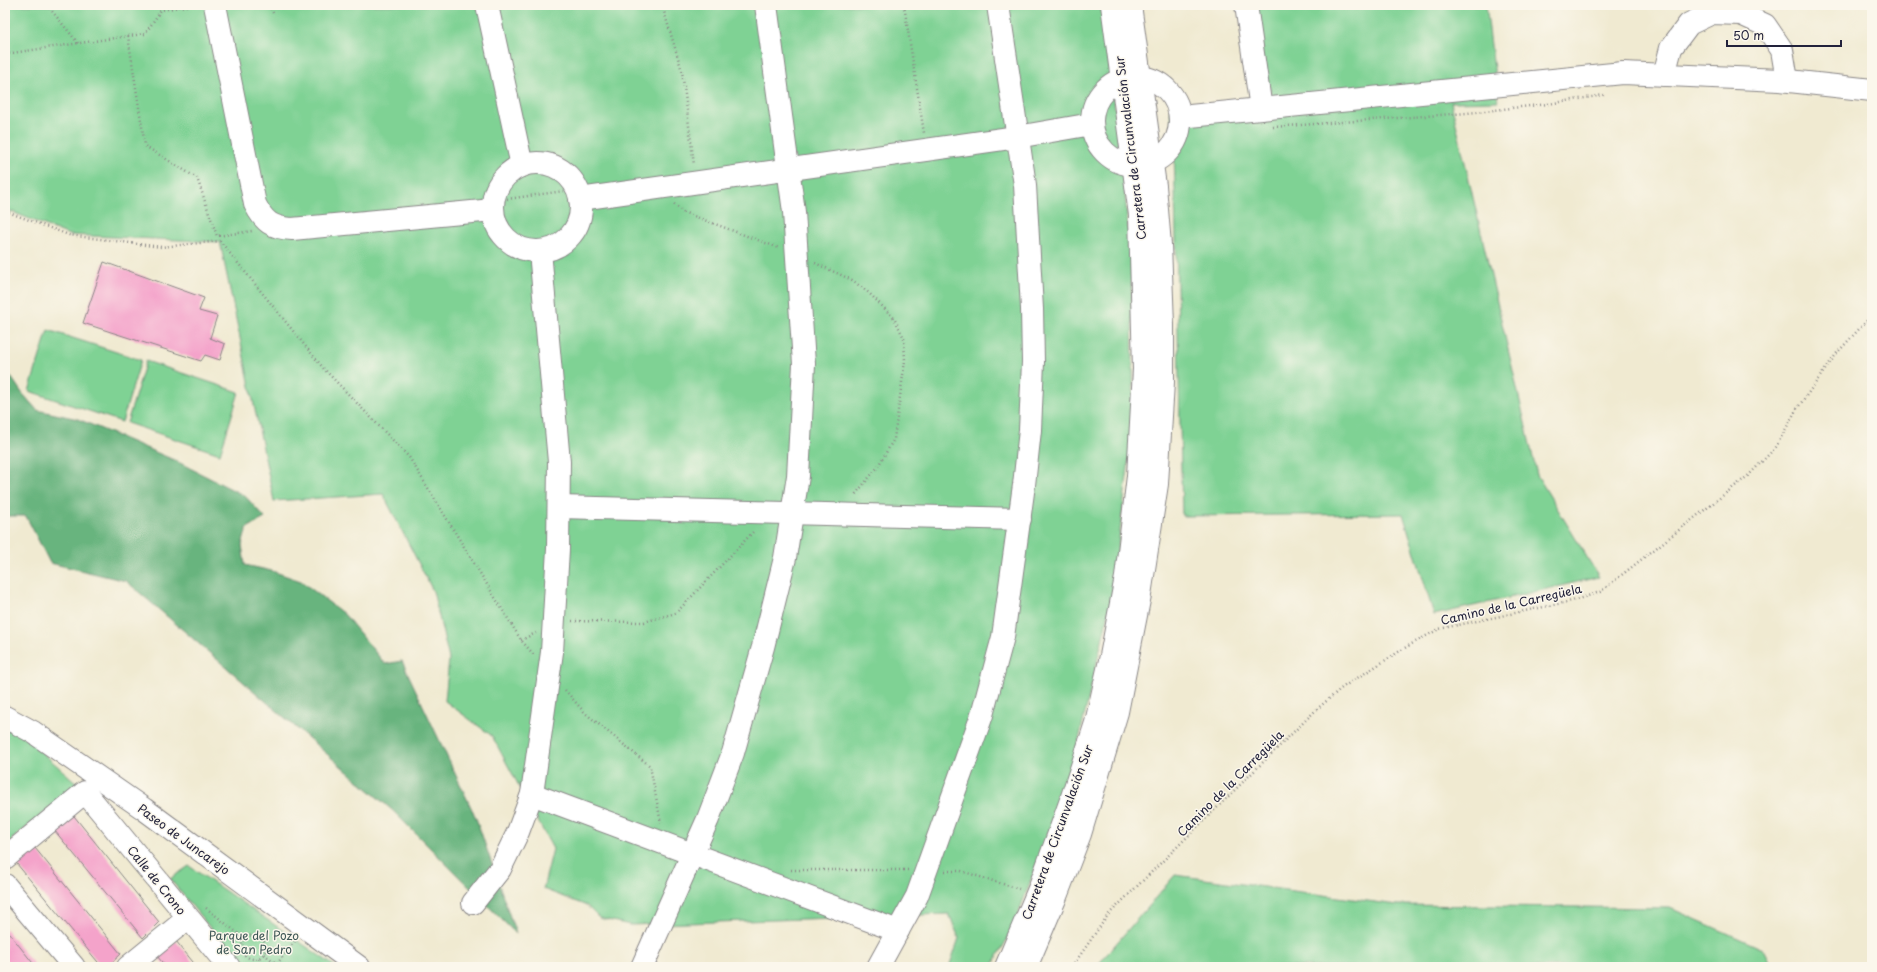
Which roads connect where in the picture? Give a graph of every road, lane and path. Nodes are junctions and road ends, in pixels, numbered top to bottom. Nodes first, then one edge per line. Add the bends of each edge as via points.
1 (47, 5) edge
2 (193, 5) edge
3 (215, 5) edge
4 (269, 5) edge
5 (487, 5) edge
6 (662, 5) edge
7 (766, 5) edge
8 (904, 5) edge
9 (998, 5) edge
10 (1112, 5) edge
11 (1130, 5) edge
12 (1246, 5) edge
13 (1702, 11) edge
14 (273, 13) dead end
15 (128, 36) junction
16 (78, 43) junction
17 (5, 54) edge
18 (1664, 75) junction
19 (1131, 78) junction
20 (1787, 80) junction
21 (1872, 90) edge
22 (1606, 95) dead end
23 (1180, 117) junction
24 (1264, 118) junction
25 (1092, 124) junction
26 (924, 134) dead end
27 (1017, 137) junction
28 (1143, 163) junction
29 (522, 166) junction
30 (694, 169) dead end
31 (788, 170) junction
32 (576, 195) junction
33 (672, 201) dead end
34 (497, 205) junction
35 (5, 211) edge
36 (257, 231) dead end
37 (782, 250) dead end
38 (540, 251) junction
39 (810, 261) dead end
40 (1872, 315) edge
41 (848, 498) dead end
42 (558, 507) junction
43 (792, 513) junction
44 (1020, 519) junction
45 (759, 525) dead end
46 (567, 621) dead end
47 (540, 630) dead end
48 (521, 640) junction
49 (536, 657) dead end
50 (560, 685) dead end
51 (5, 717) edge
52 (532, 794) junction
53 (662, 827) dead end
54 (692, 854) junction
55 (5, 858) edge
56 (789, 870) dead end
57 (916, 870) dead end
58 (939, 871) dead end
59 (5, 885) edge
60 (1020, 894) dead end
61 (473, 903) dead end
62 (188, 918) junction
63 (305, 928) junction
64 (898, 931) junction
65 (244, 939) junction
66 (264, 954) junction
67 (258, 958) junction
68 (277, 964) junction
69 (74, 967) edge
70 (128, 967) edge
71 (229, 967) edge
72 (258, 967) edge
73 (280, 967) edge
74 (359, 967) edge
75 (642, 967) edge
76 (878, 967) edge
77 (1006, 967) edge
78 (1026, 967) edge
79 (1072, 967) edge

1 - 16 path
2 - 15 path via 161,10 145,34
3 - 34 street via 255,204 262,217 271,224 292,229
4 - 14 path
5 - 29 street
6 - 30 path via 682,71
7 - 31 street
8 - 26 path
9 - 27 street
10 - 19 street, Carretera de Circunvalación Sur
11 - 19 street, Carretera de Circunvalación Sur
12 - 24 street
13 - 18 street via 1671,48
13 - 20 street via 1741,14 1765,25 1782,50
15 - 16 path
15 - 36 path via 145,146 197,178 217,236
16 - 17 path
18 - 20 street
18 - 24 street via 1623,73
19 - 23 street via 1155,81 1167,89 1176,102
19 - 25 street via 1111,84 1100,95 1094,109
19 - 28 street, Carretera de Circunvalación Sur
20 - 21 street
22 - 24 path via 1467,113 1275,128
23 - 24 street
23 - 28 street via 1179,131 1174,144 1165,154
25 - 27 street
25 - 28 street via 1095,138 1102,150 1113,159 1126,164
27 - 31 street
27 - 44 street via 1024,185 1033,362 1030,430
28 - 77 street, Carretera de Circunvalación Sur via 1140,215 1144,369 1138,476 1126,577 1096,722 1069,808
28 - 78 street, Carretera de Circunvalación Sur via 1160,245 1163,382 1157,484 1140,595 1117,712 1080,834
29 - 32 street via 538,163 553,166 566,173 575,185
29 - 34 street via 510,172 500,183 494,196
31 - 32 street
31 - 43 street via 794,212 804,364 798,476
32 - 34 path
32 - 38 street via 581,213 576,227 568,239 556,247
33 - 37 path via 683,212
34 - 38 street via 496,224 504,236 515,246 528,251
35 - 48 path via 69,235 161,247 220,241 324,369 409,457
38 - 42 street via 559,462
39 - 41 path via 852,280 869,293 894,318 904,338 906,361 894,439 864,486 855,496
40 - 79 path, Camino de la Carregüela via 1832,360 1796,410 1776,448 1749,475 1600,592 1572,601 1439,629 1342,687 1108,915
42 - 43 street
42 - 52 street via 552,652
43 - 44 street
43 - 54 street via 785,558 767,632 733,753
44 - 64 street via 1003,636 982,715 917,896
45 - 46 path via 676,613 644,622
47 - 48 path
48 - 49 path
50 - 53 path via 585,713 650,766
51 - 63 street, Paseo de Juncarejo via 33,732 138,805
52 - 54 street
52 - 61 street via 518,832 500,869
54 - 64 street
54 - 75 street
55 - 62 street, Calle de Crono via 85,792
56 - 57 path
58 - 60 path via 961,872 1018,887
59 - 69 street
62 - 65 path via 203,906
62 - 70 street
62 - 71 street, Calle de Crono
63 - 68 path
63 - 74 street, Paseo de Juncarejo
64 - 76 street
65 - 66 path via 252,934 263,938 267,946
65 - 67 path via 244,954 250,958
66 - 67 path
66 - 68 path
67 - 72 path
68 - 73 path

